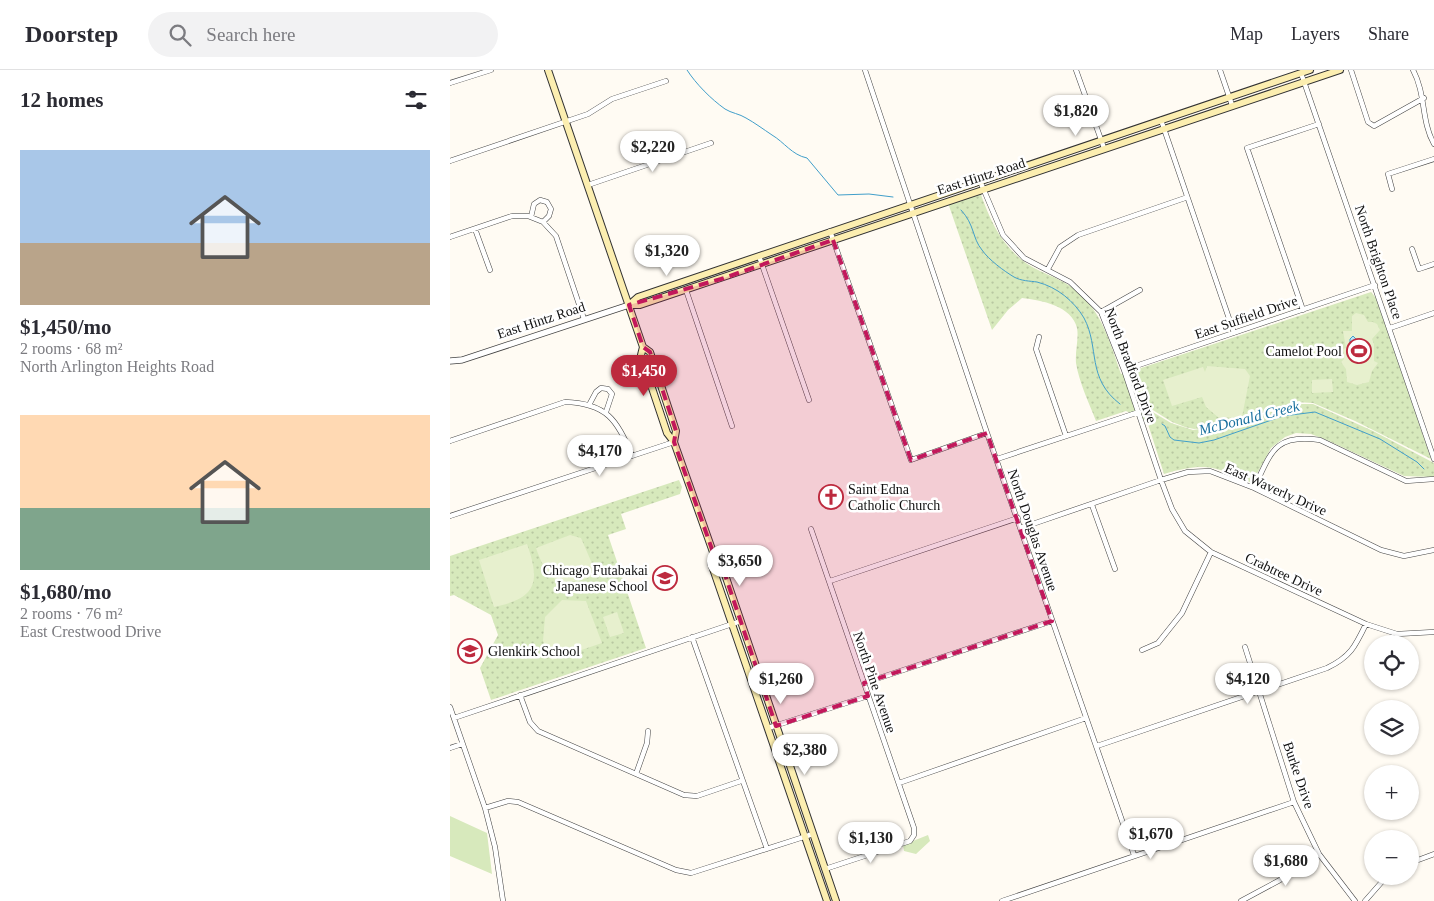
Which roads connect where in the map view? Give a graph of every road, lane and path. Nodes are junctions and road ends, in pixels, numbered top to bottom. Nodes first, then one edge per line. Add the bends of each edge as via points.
1 (491, 70) edge
2 (548, 70) edge
3 (865, 70) edge
4 (1076, 70) edge
5 (1220, 70) edge
6 (1310, 70) edge
7 (1340, 70) edge
8 (1351, 70) edge
9 (1413, 70) edge
10 (1302, 73) junction
11 (666, 81) dead end
12 (1304, 82) junction
13 (450, 83) edge
14 (1229, 97) junction
15 (1424, 98) junction
16 (1232, 105) junction
17 (1160, 120) junction
18 (566, 122) junction
19 (1319, 124) junction
20 (1163, 129) junction
21 (1101, 140) junction
22 (711, 143) dead end
23 (1434, 144) edge
24 (1104, 148) junction
25 (1434, 159) edge
26 (450, 161) edge
27 (980, 181) junction
28 (588, 185) junction
29 (983, 189) junction
30 (1392, 189) dead end
31 (1186, 198) junction
32 (911, 204) junction
33 (914, 212) junction
34 (531, 217) junction
35 (543, 222) junction
36 (475, 229) junction
37 (830, 231) junction
38 (450, 237) edge
39 (833, 240) junction
40 (1412, 249) dead end
41 (759, 256) junction
42 (1434, 264) edge
43 (763, 265) junction
44 (1048, 269) junction
45 (490, 270) dead end
46 (1375, 286) junction
47 (686, 290) junction
48 (1140, 290) dead end
49 (629, 305) junction
50 (1303, 310) junction
51 (1101, 312) junction
52 (1434, 313) edge
53 (584, 319) junction
54 (1390, 328) junction
55 (1234, 333) junction
56 (1039, 337) dead end
57 (450, 361) edge
58 (1124, 370) junction
59 (809, 400) dead end
60 (589, 405) junction
61 (606, 412) junction
62 (1139, 412) junction
63 (732, 426) dead end
64 (987, 433) junction
65 (1066, 436) junction
66 (450, 441) edge
67 (674, 442) junction
68 (632, 456) junction
69 (997, 459) junction
70 (1434, 459) edge
71 (1434, 479) edge
72 (1160, 480) junction
73 (1254, 488) junction
74 (1092, 505) junction
75 (450, 516) edge
76 (1018, 518) junction
77 (1021, 528) junction
78 (811, 529) dead end
79 (1434, 550) edge
80 (1211, 552) junction
81 (714, 555) junction
82 (1115, 569) dead end
83 (830, 581) junction
84 (741, 621) junction
85 (1052, 621) junction
86 (732, 624) junction
87 (1366, 624) junction
88 (1434, 632) edge
89 (692, 637) junction
90 (1245, 646) dead end
91 (1142, 650) dead end
92 (864, 683) junction
93 (1259, 691) junction
94 (520, 695) junction
95 (868, 696) junction
96 (450, 707) edge
97 (454, 718) junction
98 (1086, 718) junction
99 (776, 726) junction
100 (768, 728) junction
101 (648, 731) dead end
102 (462, 744) junction
103 (1097, 746) junction
104 (450, 748) edge
105 (636, 774) junction
106 (741, 781) junction
107 (898, 783) junction
108 (1294, 802) junction
109 (485, 808) junction
110 (813, 834) junction
111 (804, 837) junction
112 (767, 849) junction
113 (1319, 854) junction
114 (1434, 854) edge
115 (1134, 856) junction
116 (1419, 860) edge
117 (825, 869) junction
118 (1379, 885) edge
119 (504, 901) edge
120 (827, 901) edge
121 (836, 901) edge
122 (1002, 901) edge
123 (1242, 901) edge
124 (1354, 901) edge
125 (1365, 901) edge

1 - 13 street
2 - 18 main road
3 - 32 street, North Douglas Avenue
4 - 21 street
5 - 14 street
6 - 10 main road, East Hintz Road
7 - 12 main road, East Hintz Road
8 - 15 street via 1368,122 1374,126
9 - 15 street
10 - 12 street, North Brighton Place
10 - 14 main road, East Hintz Road
11 - 18 street via 612,99 588,114
12 - 16 main road, East Hintz Road
12 - 19 street, North Brighton Place
14 - 16 street
14 - 17 main road, East Hintz Road
15 - 23 street via 1425,120
16 - 20 main road, East Hintz Road
17 - 20 street
17 - 21 main road, East Hintz Road
18 - 26 street
18 - 28 main road
19 - 46 street, North Brighton Place
19 - 50 street via 1247,148
20 - 24 main road, East Hintz Road
20 - 31 street
21 - 24 street
21 - 27 main road, East Hintz Road
22 - 28 street
24 - 29 main road, East Hintz Road
25 - 30 street via 1388,174
27 - 29 street, North Bradford Drive
27 - 32 main road, East Hintz Road
28 - 49 main road
29 - 33 main road, East Hintz Road
29 - 44 street, North Bradford Drive via 1003,235 1024,258
31 - 44 street via 1078,235 1060,248
31 - 55 street
32 - 33 street, North Douglas Avenue
32 - 37 main road, East Hintz Road
33 - 39 main road, East Hintz Road
33 - 64 street, North Douglas Avenue
34 - 35 street
34 - 35 street via 534,204 540,200 547,202 551,209
34 - 36 street via 512,216
35 - 53 street via 556,236
36 - 38 street
36 - 45 street
37 - 39 street
37 - 41 main road, East Hintz Road
39 - 43 main road, East Hintz Road
39 - 64 street via 911,460
40 - 42 street via 1419,268
41 - 43 street
41 - 49 main road, East Hintz Road via 638,297
43 - 47 main road, East Hintz Road
43 - 59 street
44 - 51 street, North Bradford Drive via 1070,282
46 - 50 street, East Suffield Drive
46 - 54 street, North Brighton Place
47 - 49 main road, East Hintz Road via 640,305
47 - 63 street
48 - 51 street
49 - 53 street, East Hintz Road
49 - 67 main road via 643,347 641,355
50 - 55 street, East Suffield Drive
51 - 58 street, North Bradford Drive
52 - 54 street
53 - 57 street, East Hintz Road via 462,360
54 - 70 street, North Brighton Place
55 - 58 street, East Suffield Drive
56 - 65 street via 1036,350
58 - 62 street, North Bradford Drive
60 - 61 street
60 - 61 street via 596,392 608,389 612,394
60 - 66 street via 566,402
61 - 68 street via 623,433
62 - 65 street
62 - 72 street, North Bradford Drive
64 - 69 street, North Douglas Avenue
65 - 69 street
67 - 68 street
67 - 81 main road
68 - 75 street
69 - 76 street, North Douglas Avenue
71 - 73 street via 1406,481 1320,440 1306,438 1289,440 1273,450
72 - 73 street, East Waverly Drive via 1188,472 1210,471
72 - 74 street, East Waverly Drive
72 - 80 street, Crabtree Drive via 1185,531
73 - 79 street, East Waverly Drive via 1380,550 1404,556
74 - 77 street, East Waverly Drive
74 - 82 street
76 - 77 street, North Douglas Avenue
76 - 83 street
77 - 85 street, North Douglas Avenue
78 - 83 street, North Pine Avenue
80 - 87 street, Crabtree Drive
80 - 91 street via 1182,613 1158,643
81 - 84 main road via 720,560
81 - 86 main road via 712,563
83 - 92 street, North Pine Avenue
84 - 86 street
84 - 99 main road
85 - 92 street
85 - 98 street, North Douglas Avenue
86 - 89 street
86 - 100 main road
87 - 88 street, Crabtree Drive via 1397,634
87 - 93 street via 1357,644 1344,660
89 - 94 street
89 - 106 street
90 - 93 street, Burke Drive
92 - 95 street, North Pine Avenue
93 - 103 street
93 - 108 street, Burke Drive
94 - 97 street
94 - 105 street via 530,722 538,731
95 - 99 street
95 - 107 street, North Pine Avenue
96 - 97 street
97 - 102 street
98 - 103 street, North Douglas Avenue
98 - 107 street
99 - 100 street
99 - 110 main road
100 - 111 main road
101 - 105 street
102 - 104 street
102 - 109 street
103 - 115 street, North Douglas Avenue
105 - 106 street via 684,795 697,796
106 - 112 street
107 - 117 street, North Pine Avenue via 914,828 910,841
108 - 113 street, Burke Drive
108 - 115 street
109 - 112 street via 508,801 518,802 676,870 691,873
109 - 119 street
110 - 111 street
110 - 117 main road
111 - 112 street
111 - 120 main road
113 - 123 street
113 - 124 street, Burke Drive
114 - 116 street
115 - 122 street
117 - 121 main road
118 - 125 street

